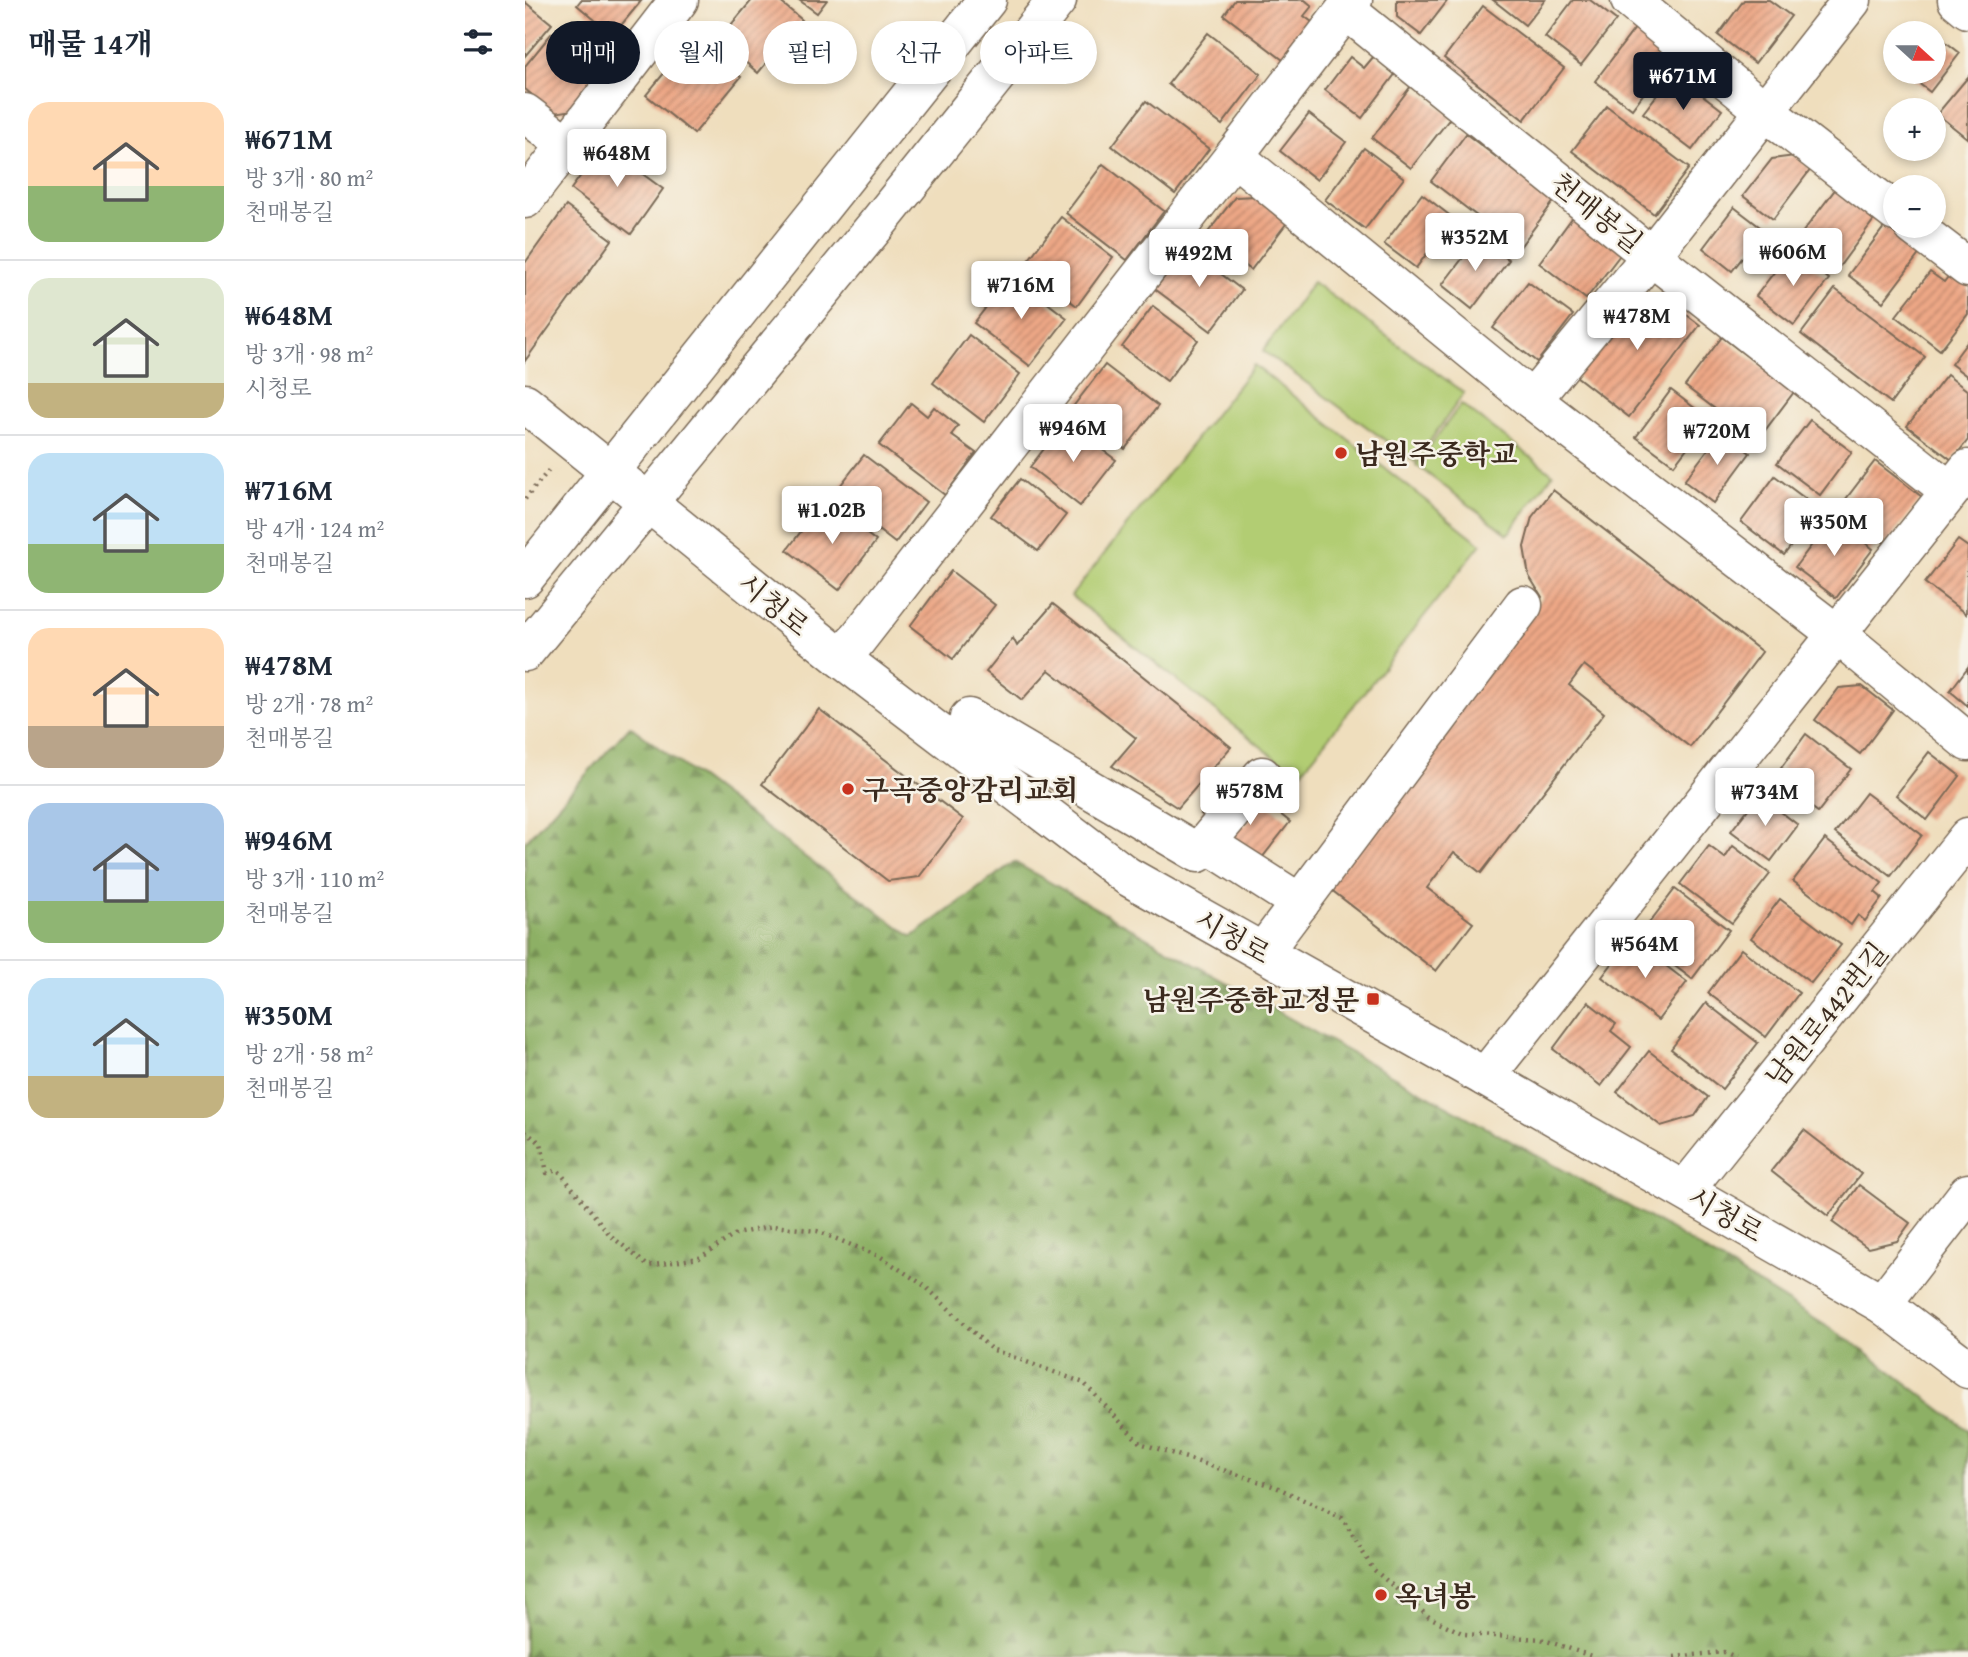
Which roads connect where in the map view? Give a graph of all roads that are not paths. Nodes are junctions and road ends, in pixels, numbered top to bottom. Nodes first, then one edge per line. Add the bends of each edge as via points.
1 (679, 0) edge
2 (987, 0) edge
3 (1057, 0) edge
4 (1630, 0) edge
5 (1852, 0) edge
6 (1957, 0) edge
7 (1350, 5) edge
8 (1968, 9) edge
9 (1766, 112) junction
10 (525, 113) edge
11 (567, 145) junction
12 (1234, 156) junction
13 (525, 199) edge
14 (1883, 203) edge
15 (1929, 238) edge
16 (1651, 256) junction
17 (1968, 268) edge
18 (1532, 400) junction
19 (525, 403) edge
20 (609, 473) junction
21 (1959, 479) edge
22 (648, 503) junction
23 (525, 578) edge
24 (1523, 605) dead end
25 (1837, 634) junction
26 (525, 652) edge
27 (842, 659) junction
28 (969, 718) dead end
29 (1968, 742) edge
30 (1262, 776) dead end
31 (1968, 837) edge
32 (1206, 843) junction
33 (1300, 903) junction
34 (1263, 952) junction
35 (1485, 1077) junction
36 (1685, 1190) junction
37 (1968, 1193) edge
38 (1882, 1304) junction
39 (1968, 1369) edge

1 - 11 street
2 - 20 street
3 - 22 street
4 - 9 street
5 - 9 street
6 - 8 street
7 - 12 street, 천매봉길
7 - 16 street, 천매봉길
9 - 14 street
9 - 16 street
10 - 11 street
11 - 13 street
12 - 18 street
12 - 27 street, 천매봉길
15 - 17 street
16 - 18 street
16 - 21 street, 천매봉길
18 - 25 street
19 - 20 street, 시청로
20 - 22 street, 시청로
20 - 23 street
21 - 25 street, 천매봉길
22 - 26 street
22 - 27 street, 시청로
24 - 33 street
25 - 29 street
25 - 35 street, 천매봉길
27 - 34 street, 시청로 via 1127,876
28 - 32 street via 1198,853
30 - 32 street
31 - 36 street, 남원로442번길
32 - 33 street
33 - 34 street
34 - 35 street, 시청로
35 - 36 street, 시청로
36 - 38 street, 시청로
37 - 38 street
38 - 39 street, 시청로

